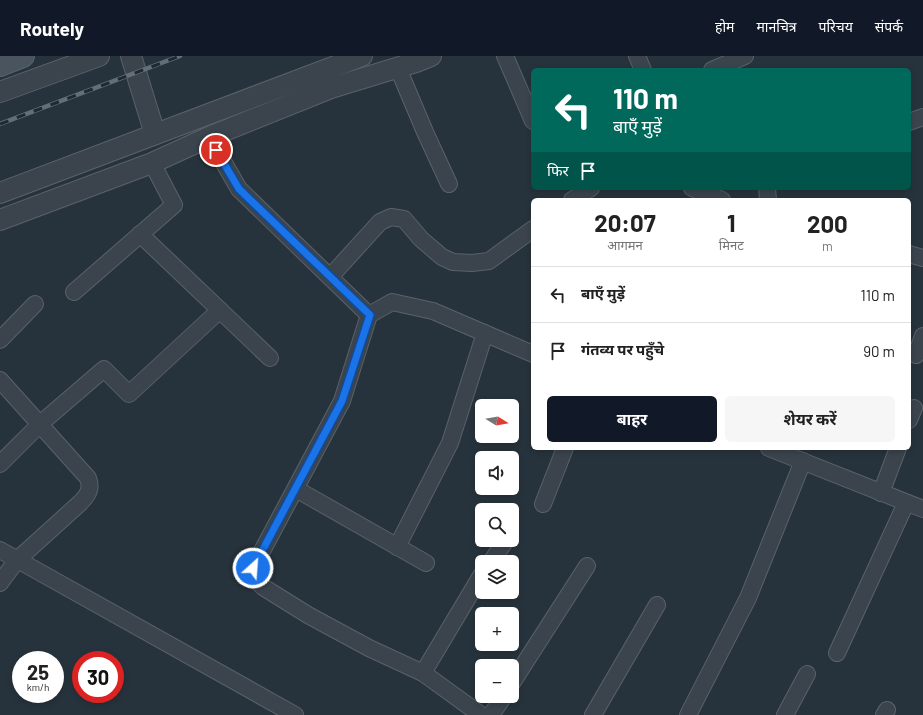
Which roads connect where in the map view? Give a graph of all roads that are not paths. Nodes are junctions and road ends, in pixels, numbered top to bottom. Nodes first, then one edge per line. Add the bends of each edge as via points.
1 (23, 56) edge
2 (99, 56) edge
3 (131, 56) edge
4 (362, 56) edge
5 (431, 56) edge
6 (506, 56) edge
7 (637, 56) edge
8 (744, 61) edge
9 (0, 65) edge
10 (398, 68) junction
11 (642, 68) edge
12 (719, 68) edge
13 (0, 92) edge
14 (531, 116) edge
15 (923, 117) edge
16 (911, 121) edge
17 (156, 134) junction
18 (209, 137) junction
19 (152, 163) junction
20 (449, 184) dead end
21 (586, 190) edge
22 (697, 190) edge
23 (0, 193) edge
24 (572, 195) edge
25 (717, 198) edge
26 (0, 220) edge
27 (531, 231) edge
28 (140, 234) junction
29 (911, 255) edge
30 (923, 258) edge
31 (330, 277) junction
32 (74, 292) dead end
33 (35, 304) dead end
34 (220, 310) junction
35 (370, 315) junction
36 (484, 333) junction
37 (923, 336) edge
38 (0, 340) edge
39 (531, 353) edge
40 (916, 355) edge
41 (270, 358) dead end
42 (0, 380) edge
43 (40, 424) junction
44 (564, 450) edge
45 (774, 450) edge
46 (897, 450) edge
47 (803, 461) junction
48 (0, 464) edge
49 (296, 489) junction
50 (881, 493) junction
51 (906, 503) junction
52 (543, 504) dead end
53 (923, 509) edge
54 (397, 547) junction
55 (0, 550) edge
56 (17, 560) junction
57 (426, 563) dead end
58 (587, 566) dead end
59 (0, 583) edge
60 (475, 586) edge
61 (657, 604) dead end
62 (837, 653) dead end
63 (519, 672) edge
64 (423, 673) junction
65 (807, 674) dead end
66 (499, 703) edge
67 (296, 715) edge
68 (481, 715) edge
69 (491, 715) edge
70 (593, 715) edge
71 (688, 715) edge
72 (785, 715) edge

1 - 9 main road
2 - 13 street
3 - 17 street
4 - 17 street
5 - 10 street
6 - 14 street
7 - 11 street
8 - 12 street
10 - 18 street via 331,88
10 - 20 street
15 - 16 street
17 - 23 street
18 - 19 street
18 - 31 street via 239,189
19 - 26 street
19 - 28 street via 174,205
21 - 24 street
22 - 25 street
27 - 31 street via 489,261 453,262 442,257 421,239 404,219 391,217 380,222
28 - 32 street
28 - 34 street
29 - 30 street
31 - 35 street
33 - 38 street
34 - 41 street
34 - 43 street via 129,394 104,369
35 - 36 street via 392,302 433,311
35 - 49 street via 342,401
36 - 39 street
36 - 54 street via 450,443
37 - 40 street
42 - 43 street
43 - 48 street
43 - 56 street via 88,478 89,494
44 - 52 street
45 - 47 street
46 - 50 street
47 - 50 street
47 - 71 street via 748,598
49 - 54 street
49 - 64 street via 253,568 256,580 308,615 368,648
50 - 51 street
51 - 53 street
51 - 62 street
54 - 57 street
55 - 56 street
56 - 59 street
56 - 67 street
58 - 63 street
60 - 64 street
61 - 70 street
64 - 68 street
65 - 72 street
66 - 69 street

